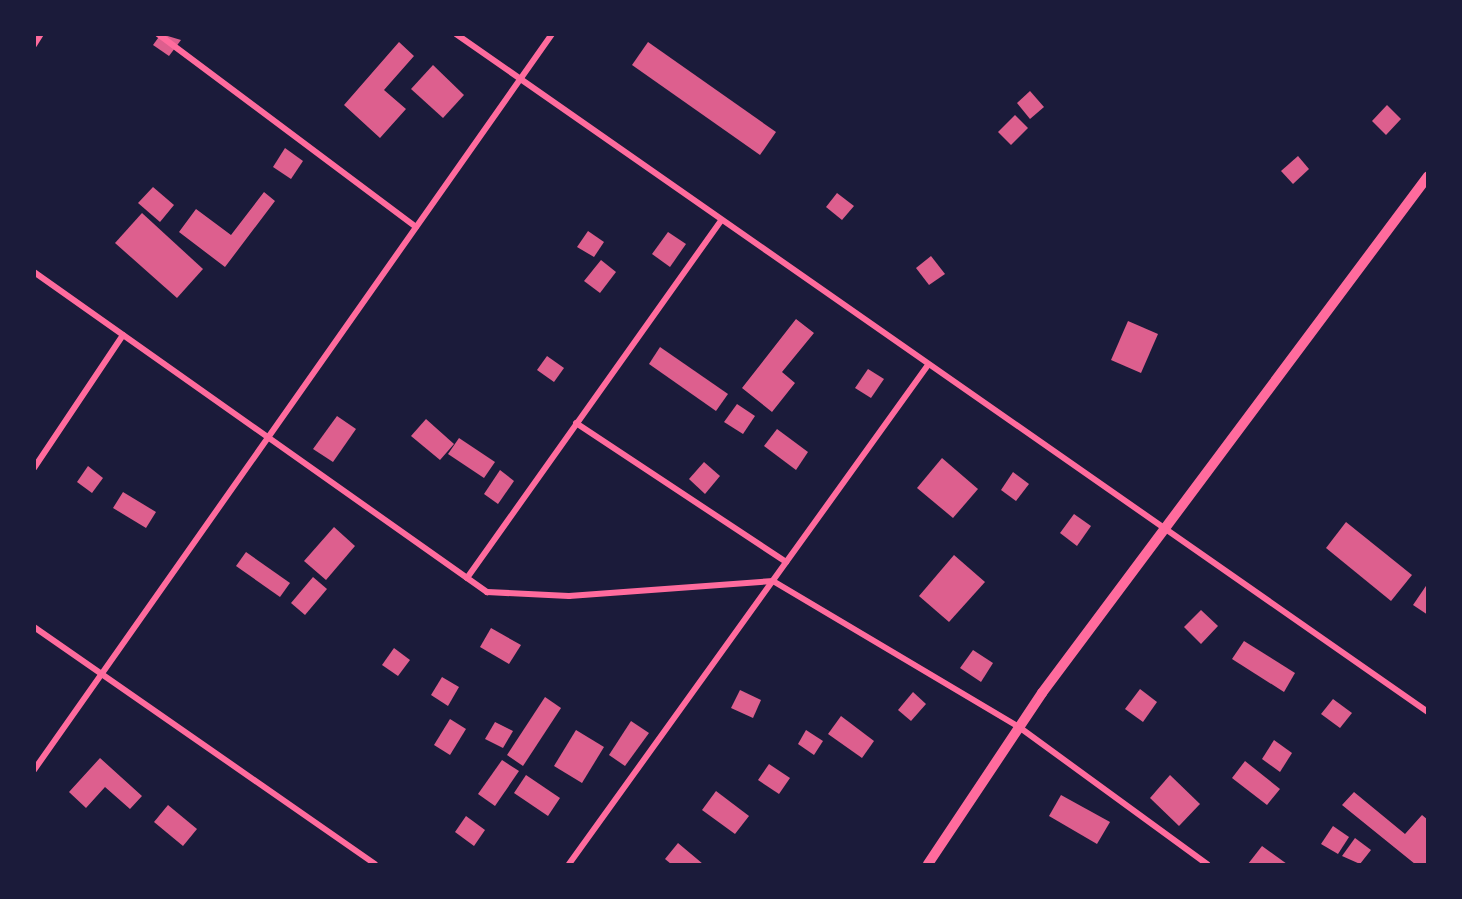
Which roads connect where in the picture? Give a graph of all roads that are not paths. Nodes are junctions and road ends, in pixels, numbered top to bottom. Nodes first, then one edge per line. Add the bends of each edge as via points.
1 (158, 34) edge
2 (456, 34) edge
3 (552, 34) edge
4 (520, 80) junction
5 (1428, 176) edge
6 (721, 220) junction
7 (416, 228) junction
8 (34, 272) edge
9 (123, 335) junction
10 (928, 365) junction
11 (576, 423) junction
12 (269, 438) junction
13 (34, 468) edge
14 (1164, 531) junction
15 (786, 562) junction
16 (467, 578) junction
17 (773, 581) junction
18 (34, 627) edge
19 (103, 674) junction
20 (1428, 712) edge
21 (1019, 727) junction
22 (34, 770) edge
23 (375, 864) edge
24 (569, 864) edge
25 (928, 864) edge
26 (1207, 864) edge

1 - 7 street
2 - 4 street
3 - 4 street
4 - 6 street
4 - 7 street
5 - 14 street
6 - 10 street
6 - 11 street
7 - 12 street
8 - 9 street
9 - 12 street
9 - 13 street
10 - 14 street
10 - 15 street
11 - 15 street
11 - 16 street
12 - 16 street
12 - 19 street
14 - 20 street
14 - 21 street
15 - 17 street
16 - 17 street via 487,592 569,596
17 - 21 street
17 - 24 street
18 - 19 street
19 - 22 street
19 - 23 street
21 - 25 street
21 - 26 street

